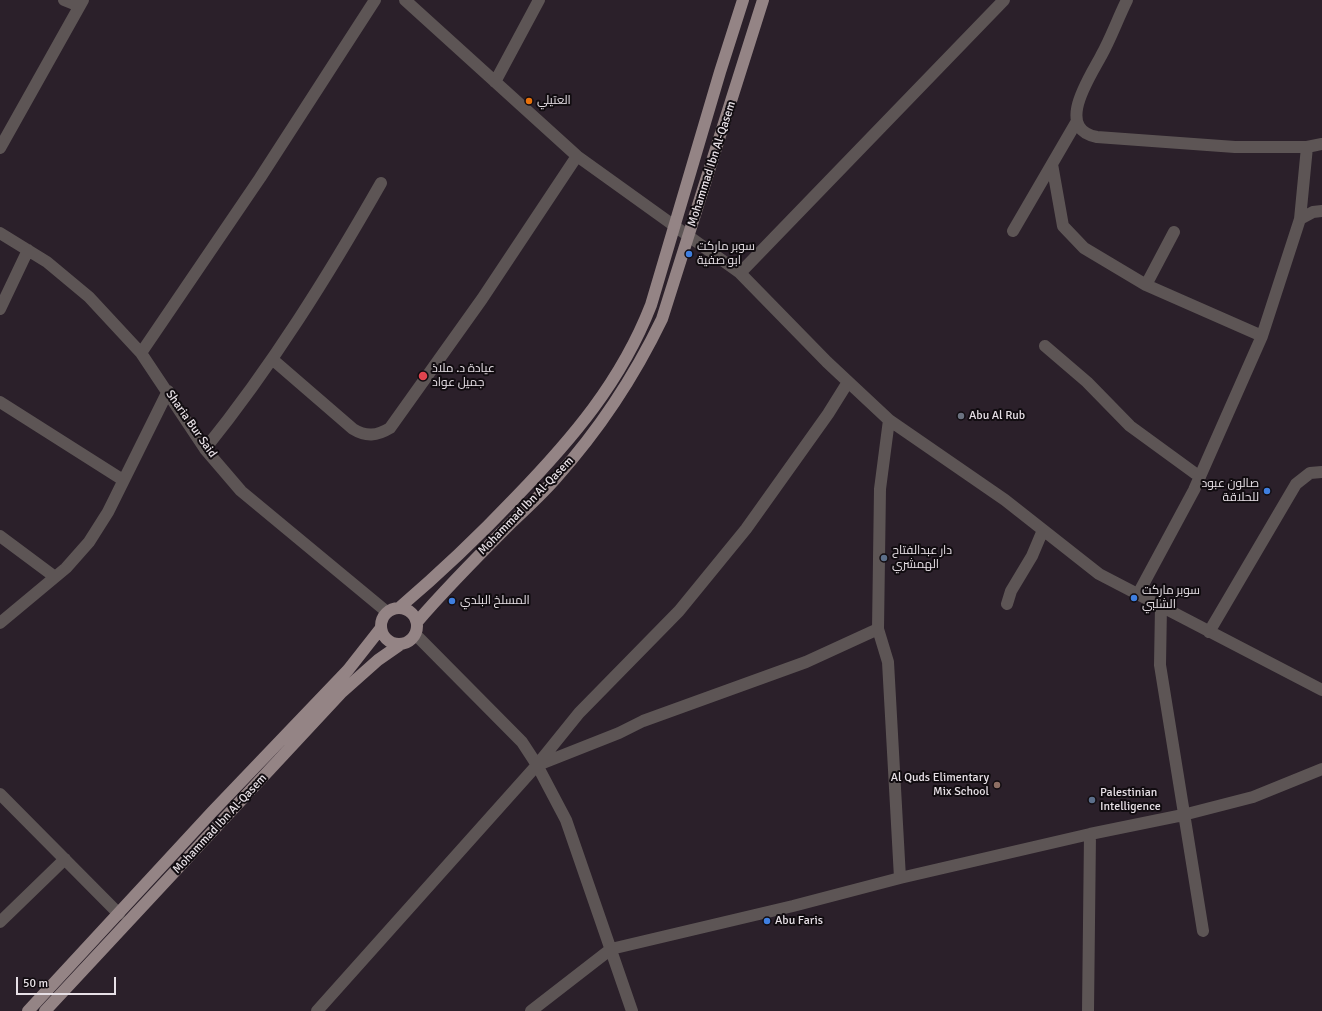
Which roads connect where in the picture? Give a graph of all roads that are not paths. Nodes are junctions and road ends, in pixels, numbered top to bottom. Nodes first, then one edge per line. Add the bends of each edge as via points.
1 (64, 0) edge
2 (375, 0) edge
3 (405, 0) edge
4 (539, 0) edge
5 (743, 0) edge
6 (763, 0) edge
7 (1004, 0) edge
8 (1127, 0) edge
9 (81, 3) edge
10 (495, 82) junction
11 (1077, 121) junction
12 (1322, 144) edge
13 (1307, 147) junction
14 (0, 148) edge
15 (577, 156) junction
16 (1052, 164) junction
17 (381, 183) dead end
18 (1322, 211) edge
19 (1300, 219) junction
20 (674, 226) junction
21 (1013, 231) dead end
22 (1174, 232) dead end
23 (0, 233) edge
24 (689, 237) junction
25 (28, 250) junction
26 (740, 273) junction
27 (1146, 285) junction
28 (0, 309) edge
29 (1262, 336) junction
30 (1045, 346) dead end
31 (140, 353) junction
32 (272, 359) junction
33 (848, 382) junction
34 (168, 391) junction
35 (0, 402) edge
36 (889, 420) junction
37 (205, 449) junction
38 (1322, 472) edge
39 (1200, 477) junction
40 (123, 480) junction
41 (1043, 530) junction
42 (0, 536) edge
43 (55, 577) junction
44 (1138, 594) junction
45 (1007, 604) dead end
46 (1161, 606) junction
47 (399, 608) junction
48 (387, 612) junction
49 (0, 623) edge
50 (381, 628) junction
51 (416, 628) junction
52 (878, 629) junction
53 (1209, 632) junction
54 (401, 644) junction
55 (1322, 690) edge
56 (537, 765) junction
57 (1322, 769) edge
58 (0, 794) edge
59 (1183, 816) junction
60 (1090, 834) junction
61 (65, 859) junction
62 (900, 878) junction
63 (119, 914) junction
64 (0, 922) edge
65 (1203, 931) dead end
66 (611, 949) junction
67 (28, 1011) edge
68 (45, 1011) edge
69 (317, 1011) edge
70 (531, 1011) edge
71 (632, 1011) edge
72 (1088, 1011) edge

1 - 9 street
2 - 31 street via 260,178
3 - 10 street
4 - 10 street
5 - 20 main road, Mohammad Ibn Al-Qasem
6 - 24 main road, Mohammad Ibn Al-Qasem
7 - 26 street
8 - 11 street via 1078,101
9 - 14 street
10 - 15 street
11 - 13 street via 1086,133 1097,137 1235,147
11 - 16 street
12 - 13 street
13 - 19 street
15 - 20 street
15 - 32 street via 482,299 390,428 382,433 366,435 353,429
16 - 21 street
16 - 27 street via 1063,226 1084,248
17 - 32 street
18 - 19 street via 1313,212
19 - 29 street
20 - 24 street
20 - 47 main road, Mohammad Ibn Al-Qasem via 642,330 620,370 589,416 489,525 445,569
22 - 27 street
23 - 25 street, Sharia Bur Said
24 - 26 street
24 - 51 main road, Mohammad Ibn Al-Qasem via 662,319 629,381 594,433 555,479 447,587
25 - 28 street
25 - 31 street, Sharia Bur Said via 89,297
26 - 33 street
27 - 29 street
29 - 39 street
30 - 39 street via 1087,382 1130,426
31 - 34 street, Sharia Bur Said
32 - 37 street via 243,402
33 - 36 street
33 - 56 street via 746,529 679,611 580,712
34 - 37 street, Sharia Bur Said
34 - 40 street
35 - 40 street
36 - 41 street via 1005,500
36 - 52 street via 880,489
37 - 48 street, Sharia Bur Said via 242,491
38 - 53 street via 1310,473 1296,484
39 - 44 street
40 - 43 street via 108,512 92,537 78,556
41 - 44 street via 1100,574
41 - 45 street via 1032,556 1011,591
42 - 43 street
43 - 49 street
44 - 46 street
46 - 53 street
46 - 59 street via 1160,665
47 - 48 main road
47 - 51 main road via 410,612
48 - 50 main road
50 - 54 main road via 390,642
50 - 63 main road via 348,670
51 - 54 main road via 411,639
51 - 56 street via 522,742
52 - 56 street via 806,662 643,721
52 - 62 street via 888,662
53 - 55 street
54 - 68 main road, Mohammad Ibn Al-Qasem via 378,660 342,692
56 - 66 street via 566,820
56 - 69 street
57 - 59 street via 1253,797
58 - 61 street
59 - 60 street
59 - 65 street
60 - 62 street
60 - 72 street
61 - 63 street
61 - 64 street
62 - 66 street
63 - 67 main road
66 - 70 street
66 - 71 street

